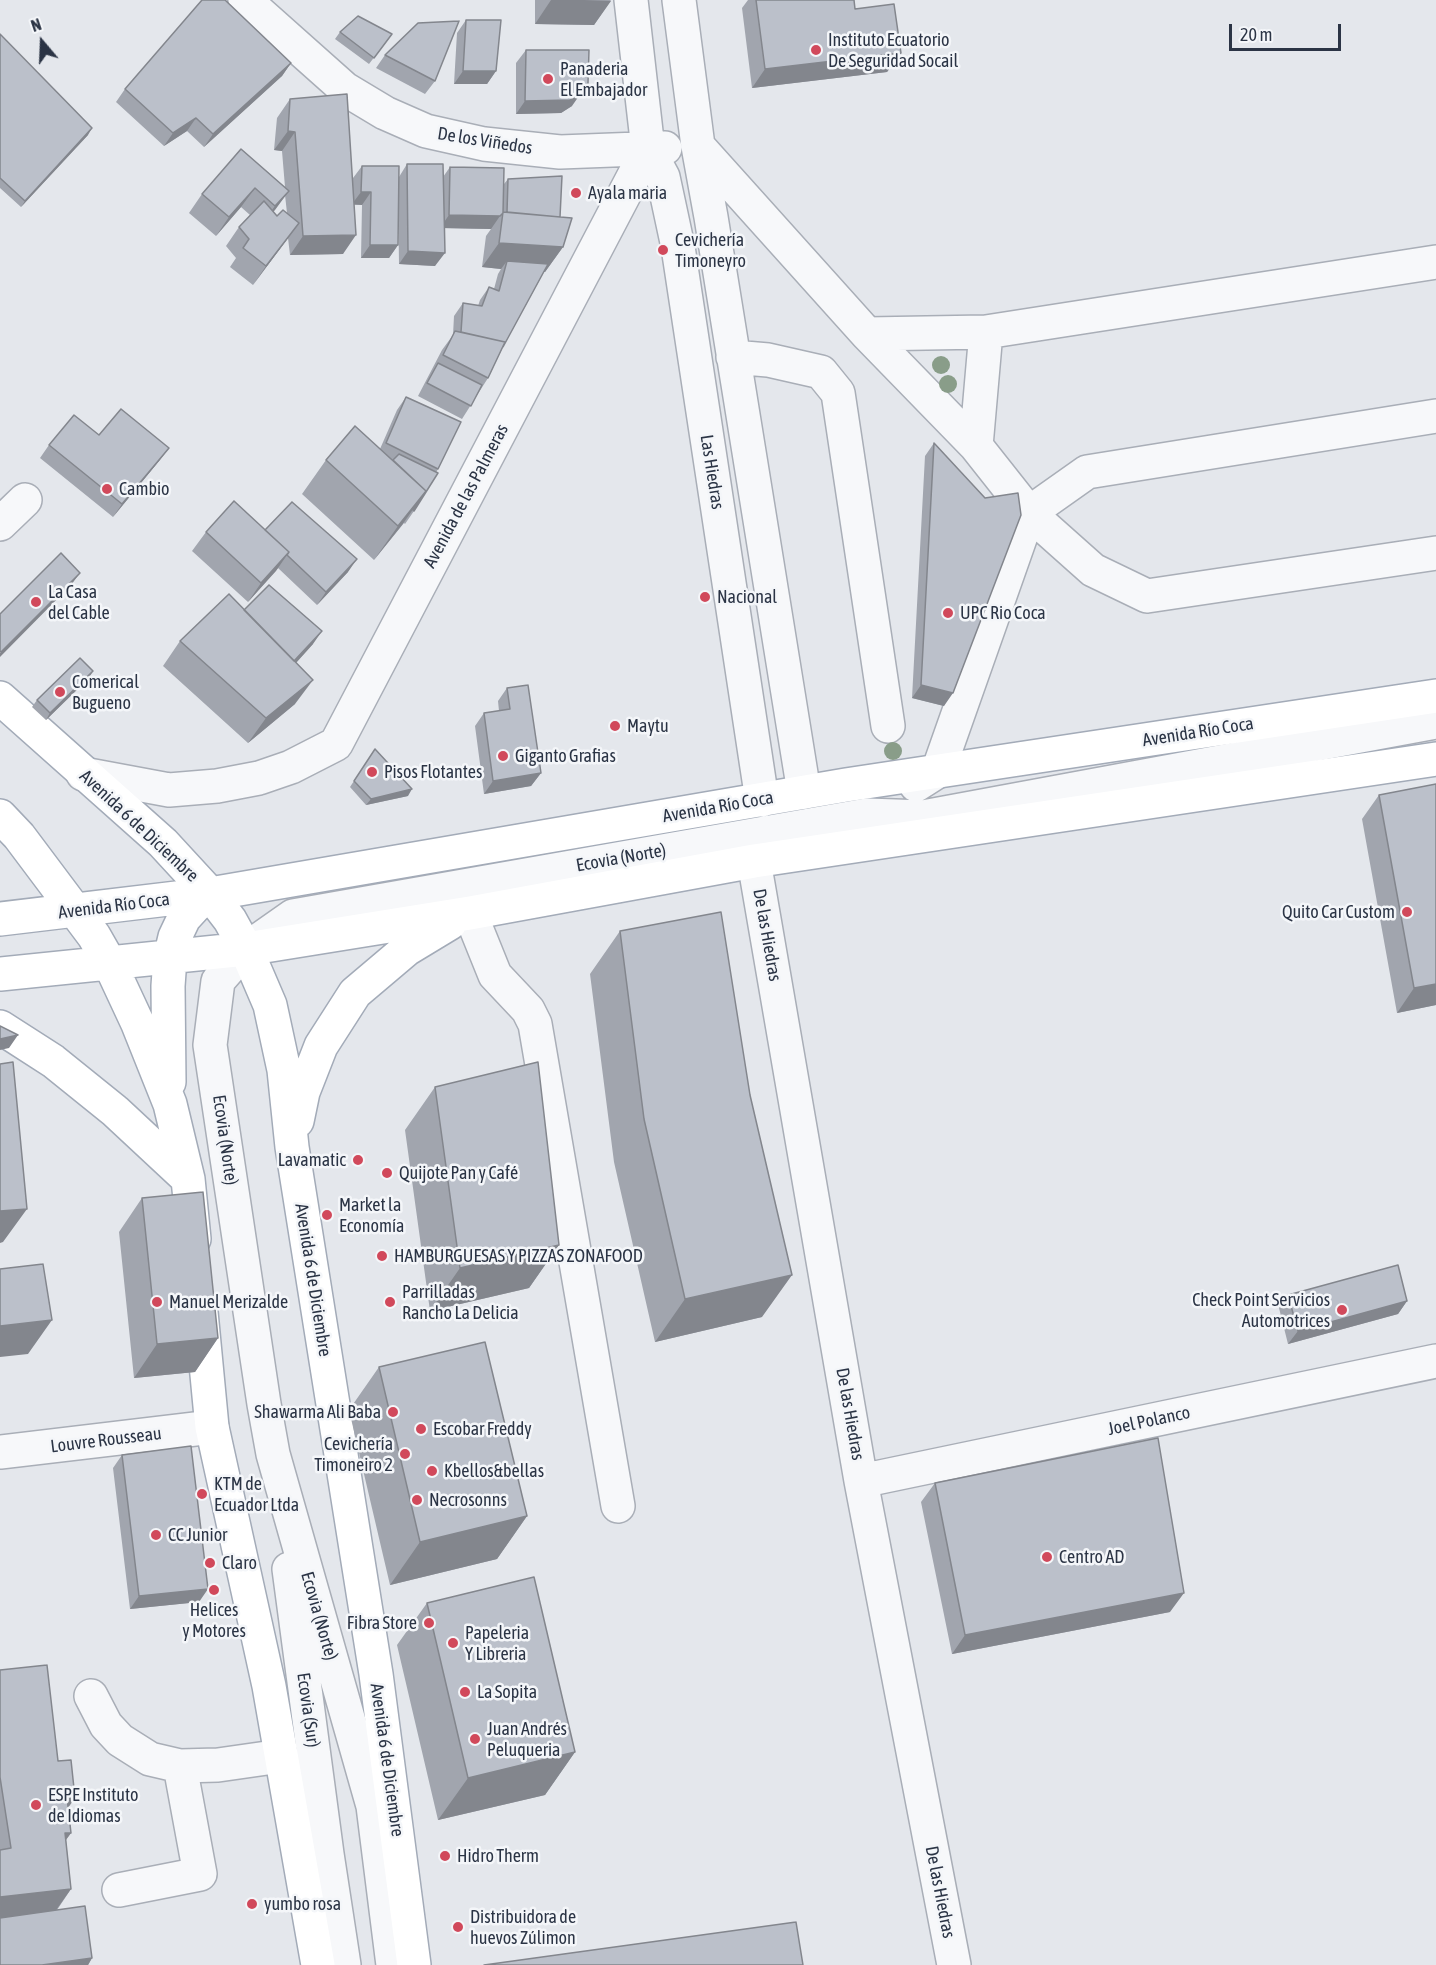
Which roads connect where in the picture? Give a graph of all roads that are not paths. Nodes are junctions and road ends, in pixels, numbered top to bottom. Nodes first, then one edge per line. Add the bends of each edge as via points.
1 (245, 0) edge
2 (631, 0) edge
3 (679, 0) edge
4 (698, 146) junction
5 (648, 149) junction
6 (1436, 262) edge
7 (986, 332) junction
8 (867, 334) junction
9 (734, 357) junction
10 (1436, 416) edge
11 (976, 446) junction
12 (25, 500) dead end
13 (1029, 513) junction
14 (0, 524) edge
15 (1436, 553) edge
16 (1436, 696) edge
17 (0, 698) edge
18 (1436, 722) edge
19 (888, 726) dead end
20 (1436, 759) edge
21 (938, 771) junction
22 (83, 774) junction
23 (804, 792) junction
24 (762, 800) junction
25 (867, 815) junction
26 (0, 816) edge
27 (754, 861) junction
28 (210, 894) junction
29 (76, 910) junction
30 (467, 914) junction
31 (0, 919) edge
32 (246, 949) junction
33 (170, 958) junction
34 (110, 964) junction
35 (0, 974) edge
36 (0, 1027) edge
37 (170, 1104) junction
38 (292, 1147) junction
39 (188, 1179) junction
40 (1436, 1361) edge
41 (212, 1427) junction
42 (0, 1452) edge
43 (273, 1454) junction
44 (861, 1481) junction
45 (618, 1506) dead end
46 (91, 1696) dead end
47 (281, 1756) junction
48 (180, 1766) junction
49 (119, 1890) dead end
50 (318, 1965) edge
51 (344, 1965) edge
52 (393, 1965) edge
53 (414, 1965) edge
54 (954, 1965) edge

1 - 5 street, De los Viñedos via 345,89 426,131 484,144 560,152
2 - 5 street
3 - 4 street
4 - 5 street, De los Viñedos
4 - 8 street
4 - 9 street
5 - 22 street, Avenida de las Palmeras via 336,744 291,767 217,786 169,790
5 - 24 street, Las Hiedras via 663,177 678,247
6 - 7 street
7 - 8 street
7 - 11 street
8 - 11 street
9 - 19 street via 821,372 838,393
9 - 23 street
10 - 13 street via 1087,472
11 - 13 street
12 - 14 street
13 - 15 street via 1093,570 1147,596
13 - 21 street
16 - 21 main road, Avenida Río Coca
17 - 22 main road, Avenida 6 de Diciembre
18 - 25 street via 923,817
20 - 27 main road
21 - 23 main road, Avenida Río Coca
21 - 25 street
22 - 28 main road, Avenida 6 de Diciembre via 163,843
23 - 24 main road, Avenida Río Coca
24 - 28 main road, Avenida Río Coca
25 - 32 street, Ecovia (Norte) via 293,916
26 - 29 main road
27 - 30 main road
27 - 44 street, De las Hiedras
28 - 29 main road, Avenida Río Coca
28 - 32 main road, Avenida 6 de Diciembre
28 - 33 main road via 184,918 174,937
29 - 31 main road, Avenida Río Coca
29 - 34 main road
30 - 32 main road
30 - 38 main road via 407,949 355,993 321,1046 303,1092
30 - 45 street via 495,975 528,1010 535,1024
32 - 33 main road
32 - 38 main road, Avenida 6 de Diciembre via 270,1005 284,1070
32 - 43 street, Ecovia (Norte) via 218,981 210,1045
33 - 34 main road
33 - 37 main road
34 - 35 main road
34 - 37 main road
36 - 39 main road via 52,1061 115,1111
37 - 39 main road
38 - 53 main road, Avenida 6 de Diciembre via 376,1674
39 - 41 main road
40 - 44 street, Joel Polanco
41 - 42 street, Louvre Rousseau
41 - 47 main road
43 - 51 street, Ecovia (Sur)
43 - 52 street, Ecovia (Norte) via 373,1806
44 - 54 street, De las Hiedras
46 - 48 street via 106,1725 120,1740 150,1759
47 - 48 street via 218,1766
47 - 50 main road
48 - 49 street via 200,1874

